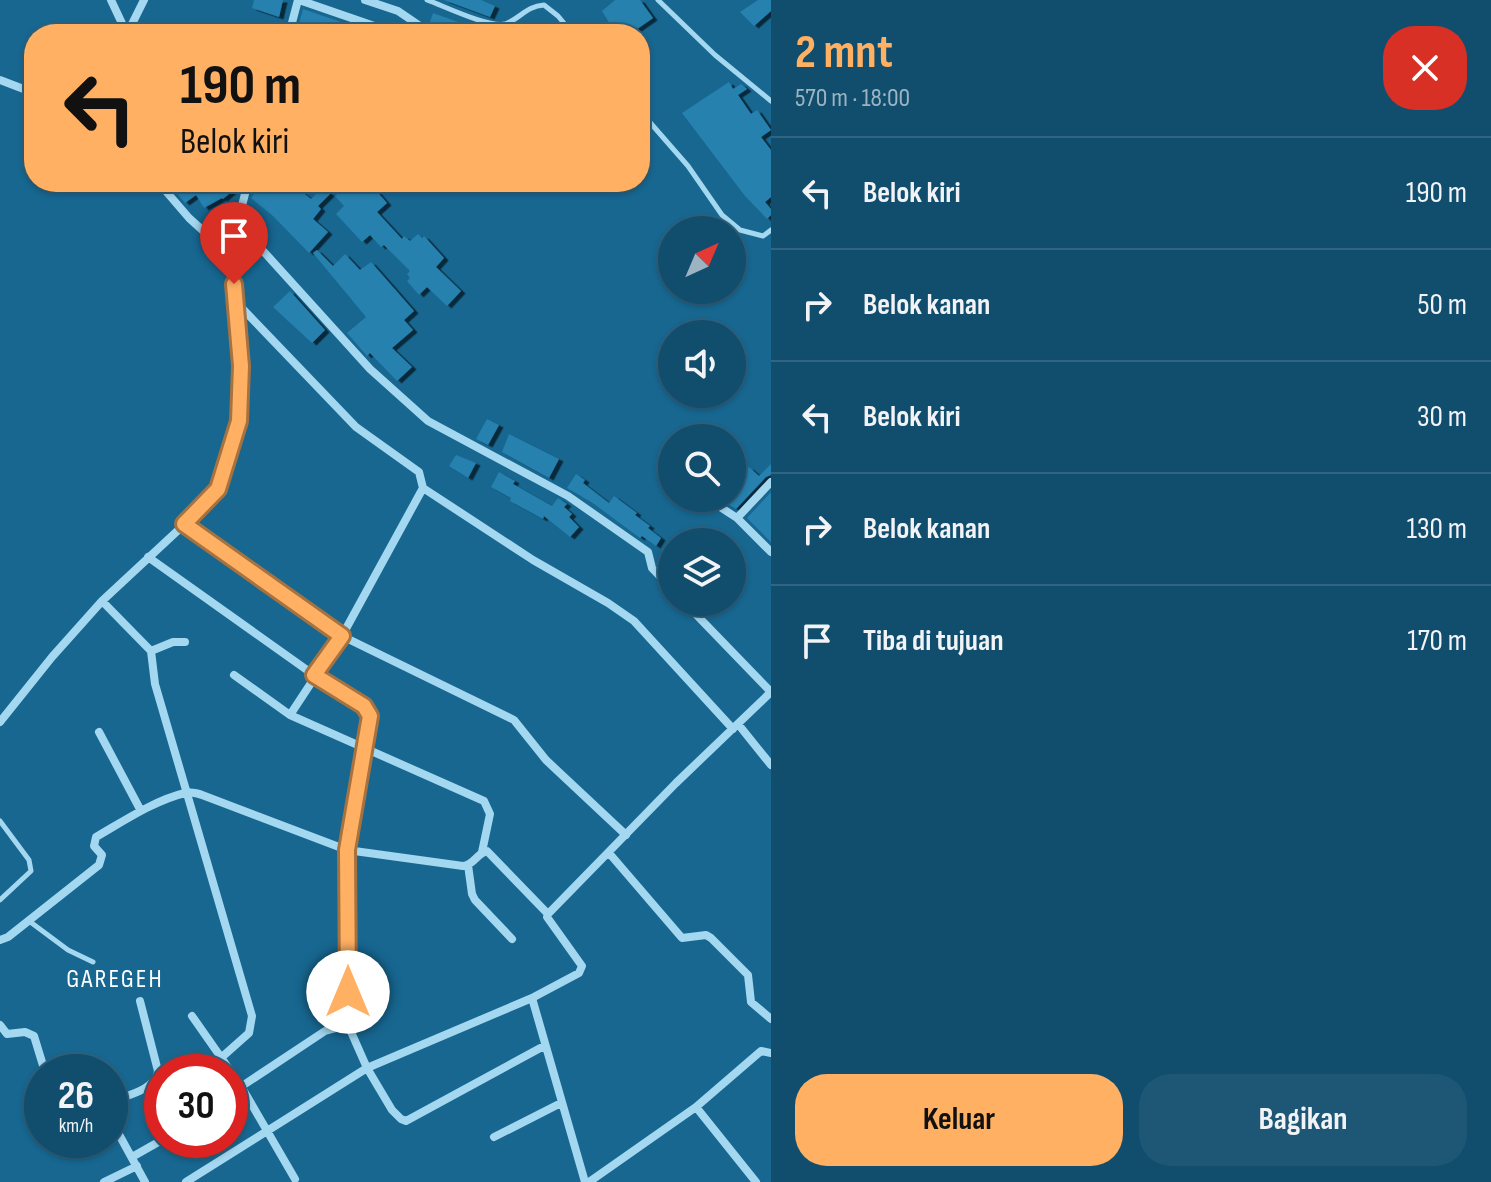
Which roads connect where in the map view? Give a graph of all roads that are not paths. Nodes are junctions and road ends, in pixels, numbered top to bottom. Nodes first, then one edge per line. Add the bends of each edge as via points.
1 (111, 0) edge
2 (144, 0) edge
3 (298, 0) edge
4 (365, 0) edge
5 (427, 0) edge
6 (658, 0) edge
7 (122, 24) edge
8 (132, 24) edge
9 (292, 24) edge
10 (368, 24) edge
11 (417, 24) edge
12 (493, 24) edge
13 (500, 24) edge
14 (565, 24) edge
15 (0, 80) edge
16 (24, 89) edge
17 (771, 101) edge
18 (650, 122) edge
19 (167, 192) edge
20 (245, 192) edge
21 (236, 221) junction
22 (771, 230) edge
23 (232, 257) junction
24 (234, 301) junction
25 (771, 482) edge
26 (423, 488) junction
27 (728, 512) edge
28 (737, 518) junction
29 (184, 524) junction
30 (771, 552) edge
31 (148, 557) junction
32 (658, 574) edge
33 (102, 601) junction
34 (698, 616) edge
35 (342, 636) junction
36 (185, 642) dead end
37 (151, 651) junction
38 (234, 675) dead end
39 (314, 675) junction
40 (290, 715) junction
41 (0, 722) edge
42 (735, 726) junction
43 (99, 732) dead end
44 (366, 748) junction
45 (771, 765) edge
46 (185, 793) junction
47 (141, 811) junction
48 (0, 821) edge
49 (626, 835) junction
50 (347, 850) junction
51 (482, 852) junction
52 (609, 853) junction
53 (468, 865) junction
54 (0, 900) edge
55 (548, 914) junction
56 (29, 921) junction
57 (512, 939) dead end
58 (0, 940) edge
59 (93, 962) dead end
60 (532, 998) junction
61 (140, 1001) dead end
62 (192, 1016) dead end
63 (771, 1019) edge
64 (0, 1025) edge
65 (348, 1025) junction
66 (544, 1046) junction
67 (771, 1053) edge
68 (40, 1054) edge
69 (220, 1054) edge
70 (225, 1054) edge
71 (367, 1068) junction
72 (248, 1081) edge
73 (128, 1095) edge
74 (248, 1098) edge
75 (561, 1103) junction
76 (696, 1107) junction
77 (267, 1129) junction
78 (494, 1137) dead end
79 (128, 1151) edge
80 (144, 1154) edge
81 (134, 1162) junction
82 (295, 1179) dead end
83 (104, 1182) edge
84 (145, 1182) edge
85 (186, 1182) edge
86 (587, 1182) edge
87 (756, 1182) edge

1 - 7 street
2 - 8 street
3 - 9 street
3 - 10 street
4 - 11 street
5 - 12 lane
6 - 17 lane
13 - 14 lane via 544,5
15 - 16 street
18 - 22 lane via 722,215 748,233 763,236
19 - 23 street
20 - 21 street
21 - 23 street
21 - 32 street via 410,406 458,439 568,496 648,552
23 - 24 street
24 - 26 street via 356,427 419,472
24 - 29 street via 241,366 239,421 218,489
25 - 28 street
26 - 35 street
26 - 42 street via 634,621
27 - 28 street
28 - 30 street
29 - 31 street
29 - 35 street
31 - 33 street
31 - 39 street
33 - 37 street
33 - 41 street
34 - 42 street via 771,692
35 - 39 street
35 - 49 street via 514,720 546,760
36 - 37 street
37 - 46 street
38 - 40 street
39 - 40 street
39 - 44 street via 367,710
40 - 44 street
42 - 45 street
42 - 49 street
43 - 47 street
44 - 50 street
44 - 51 street via 484,801 490,814
46 - 47 street
46 - 50 street
46 - 70 street via 252,1016 249,1033
47 - 56 street via 96,837 94,846 102,855 99,865
48 - 54 lane via 29,860 31,871
49 - 52 street
50 - 53 street
50 - 65 street
51 - 53 street
51 - 55 street via 491,853
52 - 55 street
52 - 63 street via 682,938 706,935 748,975 751,1002
53 - 57 street via 475,900
55 - 60 street via 582,970
56 - 58 street
56 - 59 lane
60 - 66 street
60 - 71 street
61 - 73 street via 158,1071 150,1086
62 - 69 street
64 - 68 street via 7,1034 34,1036
65 - 71 street
65 - 72 street via 325,1031
66 - 71 street via 406,1121 392,1110
66 - 75 street
67 - 76 street via 761,1051
71 - 77 street
74 - 77 street
75 - 78 street
75 - 86 street
76 - 86 street
76 - 87 street
77 - 82 street
77 - 85 street
79 - 81 street
80 - 81 street
81 - 83 street
81 - 84 street

